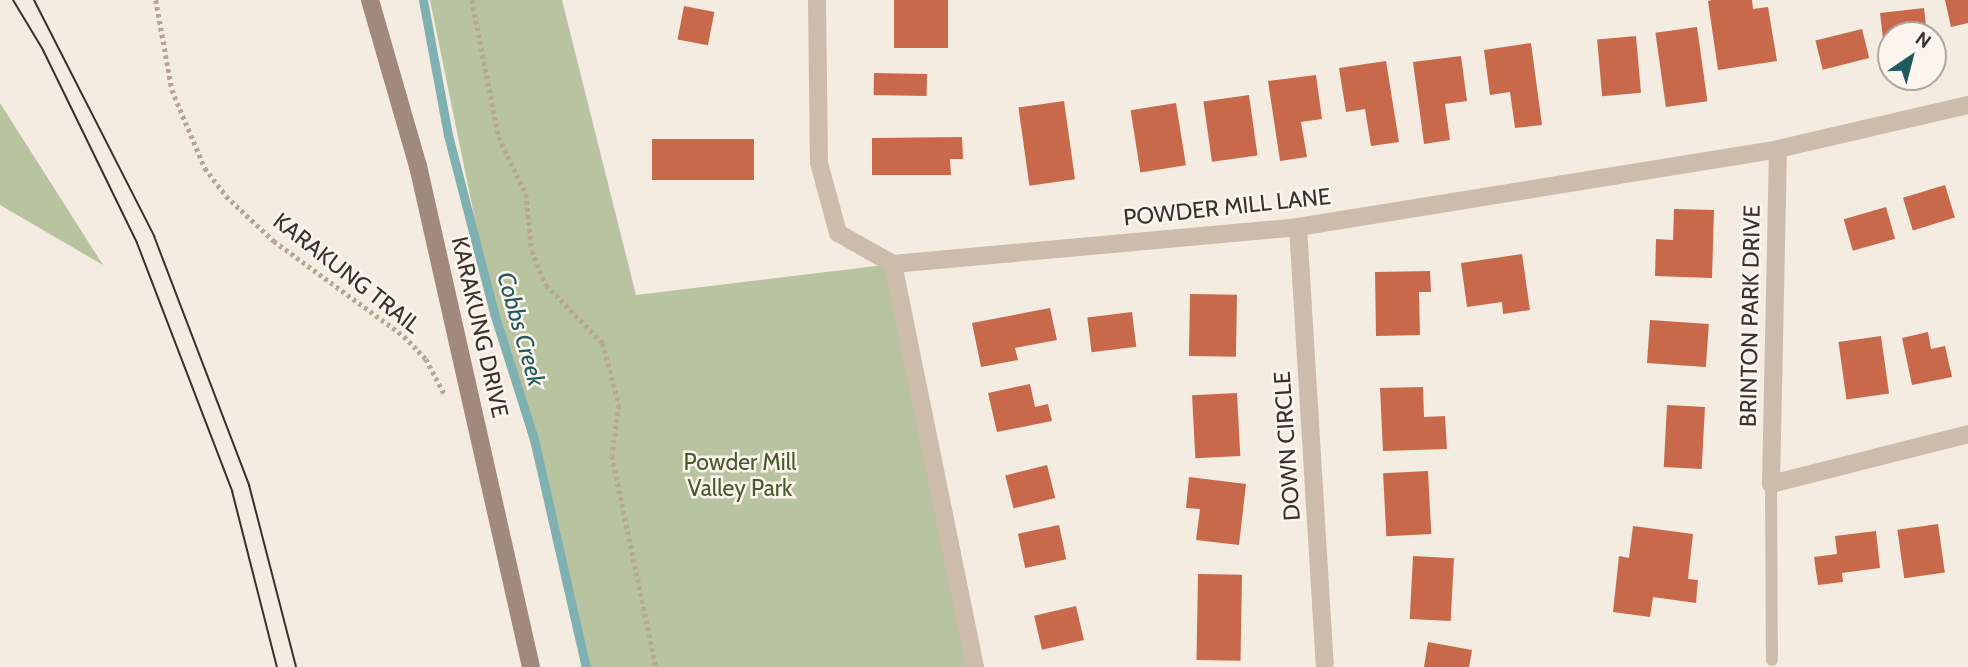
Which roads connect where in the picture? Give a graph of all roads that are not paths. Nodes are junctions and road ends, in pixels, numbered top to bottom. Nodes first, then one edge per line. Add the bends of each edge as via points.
1 (370, 0) edge
2 (817, 0) edge
3 (1968, 105) edge
4 (1778, 149) junction
5 (1298, 227) junction
6 (893, 264) junction
7 (1968, 434) edge
8 (1771, 484) junction
9 (1772, 660) dead end
10 (1325, 663) dead end
11 (531, 667) edge
12 (975, 667) edge

1 - 11 street, KARAKUNG DRIVE via 418,166
2 - 6 street via 819,163 838,233
3 - 4 street, POWDER MILL LANE
4 - 5 street, POWDER MILL LANE
4 - 8 street, BRINTON PARK DRIVE
5 - 6 street, POWDER MILL LANE
5 - 10 street, DOWN CIRCLE
6 - 12 street
7 - 8 street
8 - 9 lane

